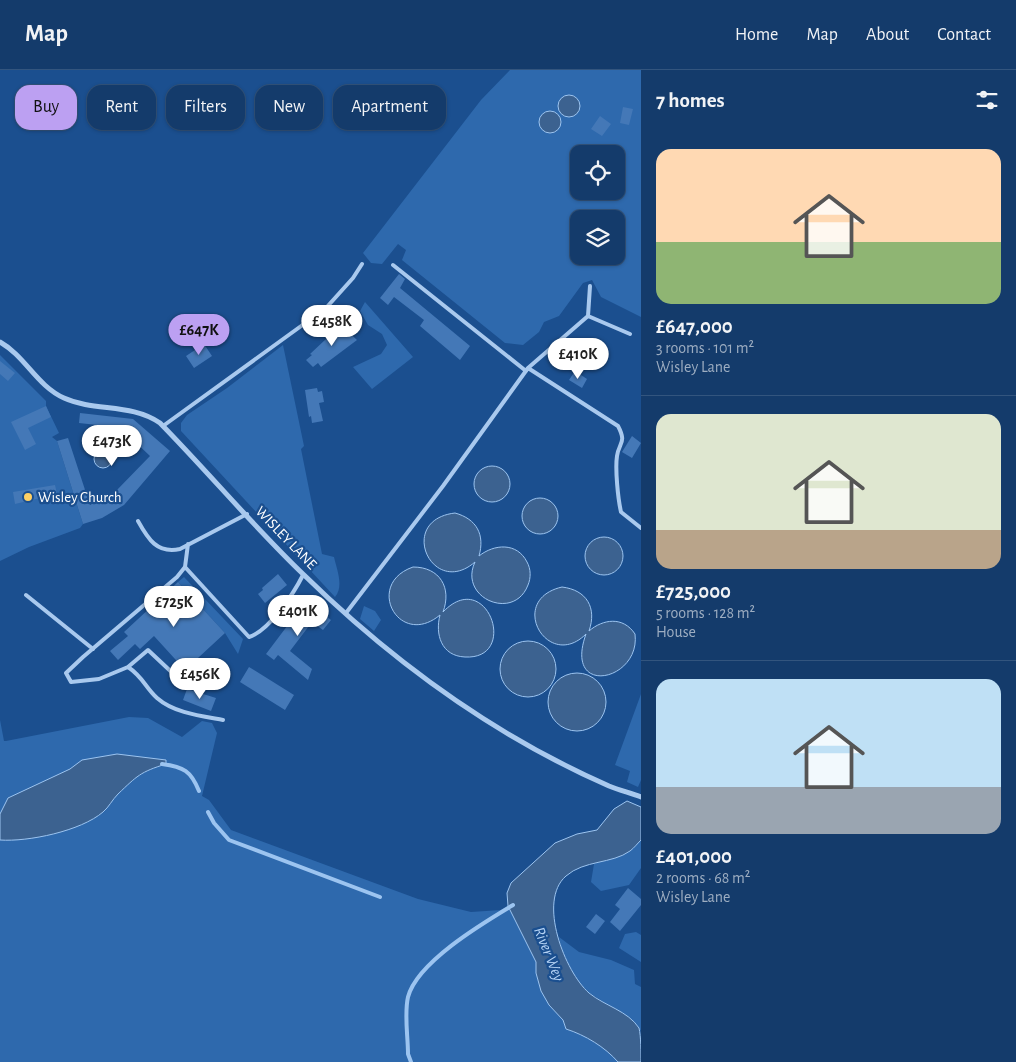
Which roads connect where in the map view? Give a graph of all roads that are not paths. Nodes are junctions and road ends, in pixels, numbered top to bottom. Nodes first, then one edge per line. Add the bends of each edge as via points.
1 (362, 264) dead end
2 (393, 265) dead end
3 (590, 286) dead end
4 (588, 316) junction
5 (630, 334) dead end
6 (0, 342) edge
7 (527, 369) junction
8 (163, 426) junction
9 (246, 514) junction
10 (138, 521) dead end
11 (641, 527) edge
12 (188, 544) junction
13 (185, 567) junction
14 (303, 575) junction
15 (26, 595) dead end
16 (346, 612) junction
17 (93, 649) junction
18 (128, 667) junction
19 (203, 690) dead end
20 (223, 720) dead end
21 (641, 797) edge

1 - 8 lane via 326,308
2 - 7 lane
3 - 4 lane
4 - 5 lane
4 - 7 lane
6 - 8 street, WISLEY LANE via 57,394 78,402 135,411
7 - 11 lane via 618,426 623,435 617,454 621,512
7 - 16 lane via 438,494
8 - 9 street, WISLEY LANE
9 - 12 lane
9 - 14 street, WISLEY LANE
10 - 12 lane via 147,537 162,550 171,551
12 - 13 lane
13 - 14 lane via 249,637 262,631 295,592
13 - 17 lane
14 - 16 street, WISLEY LANE
15 - 17 lane
16 - 21 street, WISLEY LANE via 429,683 473,712 573,768
17 - 18 lane via 66,673 71,682 99,679
18 - 19 lane via 148,650 180,680
18 - 20 lane via 140,675 157,698 178,710

